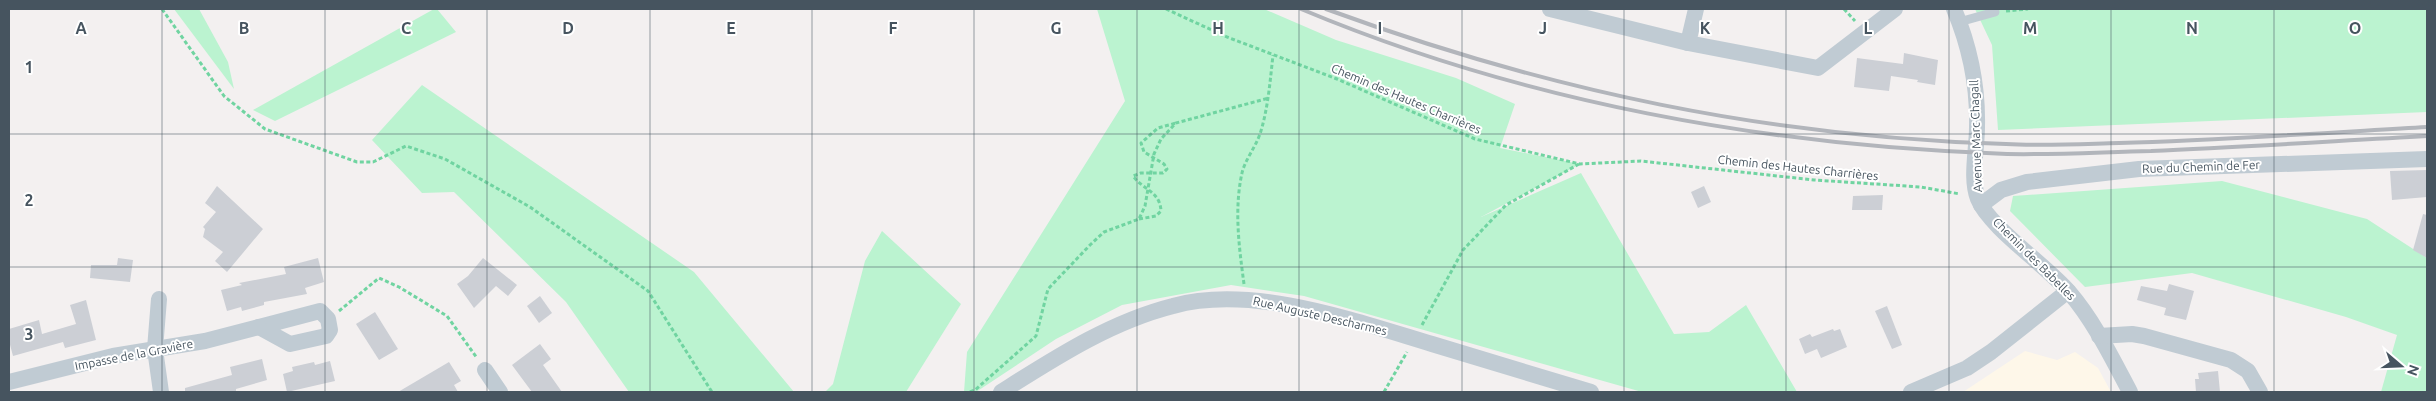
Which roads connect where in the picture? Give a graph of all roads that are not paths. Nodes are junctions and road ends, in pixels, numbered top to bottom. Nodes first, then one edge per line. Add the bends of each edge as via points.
1 (1550, 9) edge
2 (1696, 9) edge
3 (1895, 9) edge
4 (1995, 12) road end
5 (1956, 15) edge
6 (1688, 43) junction
7 (2427, 159) edge
8 (1979, 201) junction
9 (2068, 291) junction
10 (159, 299) dead end
11 (259, 327) junction
12 (2099, 336) junction
13 (155, 349) junction
14 (485, 370) road end
15 (9, 382) edge
16 (497, 391) edge
17 (161, 392) edge
18 (1001, 392) edge
19 (1591, 392) edge
20 (1911, 392) edge
21 (2130, 392) edge
22 (2260, 392) edge

1 - 6 street
2 - 6 street
3 - 6 street via 1818,68
4 - 5 lane
5 - 8 street, Avenue Marc Chagall via 1972,59 1977,107 1975,174
7 - 8 street, Rue du Chemin de Fer via 2139,169 2027,182
8 - 9 street, Chemin des Babelles via 2008,234
9 - 12 street, Chemin des Babelles
9 - 20 street via 1967,368
10 - 13 street
11 - 11 street, Impasse de la Gravière via 320,311 328,318 330,330 326,336 290,344
11 - 13 street, Impasse de la Gravière via 205,341
12 - 21 street, Chemin des Babelles
12 - 22 street via 2144,336 2231,360 2248,372
13 - 15 street, Impasse de la Gravière
13 - 17 street
14 - 16 street
18 - 19 street, Rue Auguste Descharmes via 1115,326 1174,305 1246,299 1357,322

